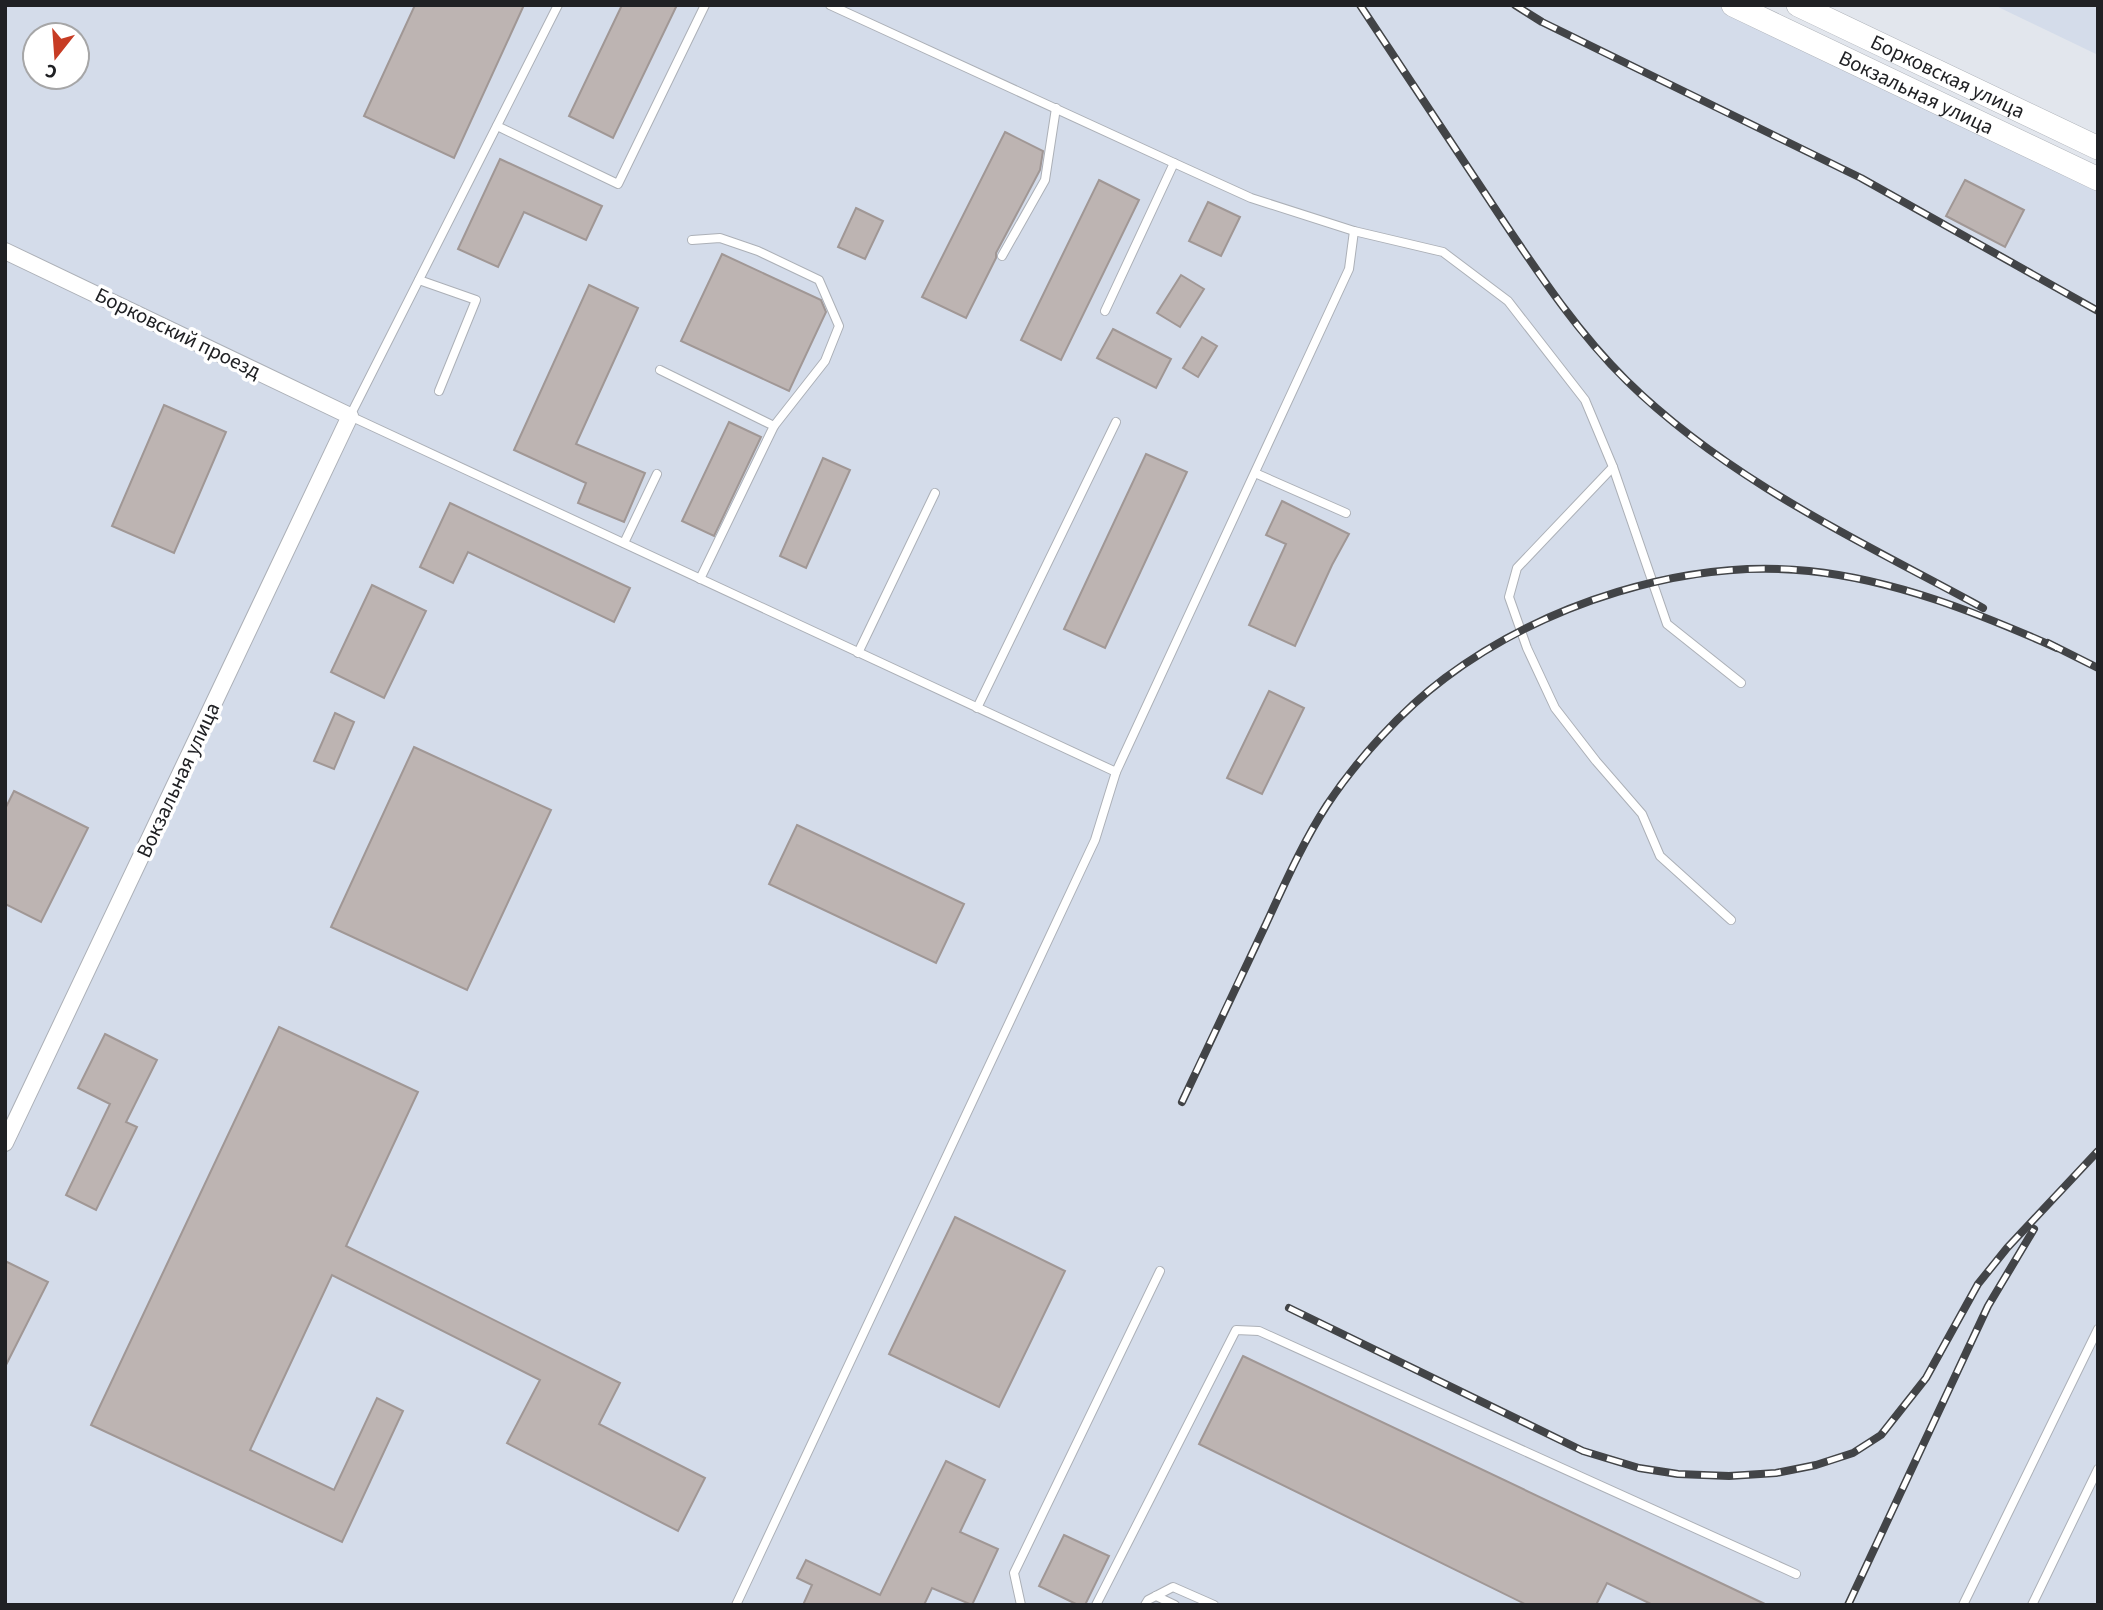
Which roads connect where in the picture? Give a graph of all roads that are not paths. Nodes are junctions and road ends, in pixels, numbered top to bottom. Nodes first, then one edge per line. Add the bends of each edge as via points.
1 (558, 5) edge
2 (705, 5) edge
3 (830, 5) edge
4 (1733, 5) edge
5 (1798, 5) edge
6 (1056, 108) junction
7 (497, 126) junction
8 (2098, 148) edge
9 (1174, 163) junction
10 (2098, 179) edge
11 (1354, 231) junction
12 (692, 240) dead end
13 (5, 251) edge
14 (1002, 256) dead end
15 (419, 280) junction
16 (1105, 311) dead end
17 (660, 370) dead end
18 (439, 391) dead end
19 (350, 416) junction
20 (1116, 422) dead end
21 (774, 426) junction
22 (1613, 467) junction
23 (1255, 473) junction
24 (657, 474) dead end
25 (935, 493) dead end
26 (1346, 513) dead end
27 (624, 543) junction
28 (700, 579) junction
29 (858, 653) junction
30 (1741, 683) dead end
31 (977, 708) junction
32 (1116, 772) junction
33 (1731, 920) dead end
34 (5, 1143) edge
35 (1160, 1271) dead end
36 (2098, 1329) edge
37 (2098, 1469) edge
38 (1796, 1574) dead end
39 (1156, 1596) junction
40 (736, 1605) edge
41 (1021, 1605) edge
42 (1096, 1605) edge
43 (1145, 1605) edge
44 (1175, 1605) edge
45 (1214, 1605) edge
46 (1963, 1605) edge
47 (2032, 1605) edge

1 - 7 lane
2 - 7 lane via 618,184
3 - 6 lane
4 - 10 main road, Вокзальная улица
5 - 8 main road, Борковская улица
6 - 9 lane
6 - 14 lane via 1045,180
7 - 15 lane
9 - 11 lane via 1251,198
9 - 16 lane
11 - 22 lane via 1443,252 1508,301 1585,400
11 - 23 lane via 1349,269
12 - 21 lane via 720,238 819,280 839,326 825,360
13 - 19 street, Борковский проезд
15 - 18 lane via 476,300
15 - 19 lane
17 - 21 lane
19 - 27 lane
19 - 34 street, Вокзальная улица
20 - 31 lane
21 - 28 lane
22 - 30 lane via 1667,624
22 - 33 lane via 1517,568 1508,597 1555,708 1642,814 1660,856
23 - 26 lane
23 - 32 lane
24 - 27 lane
25 - 29 lane
27 - 28 lane
28 - 29 lane
29 - 31 lane
31 - 32 lane
32 - 40 lane via 1095,840
35 - 41 lane via 1014,1573
36 - 46 lane
37 - 47 lane
38 - 42 lane via 1259,1331 1236,1330
39 - 43 lane
39 - 44 lane
39 - 45 lane via 1173,1587

